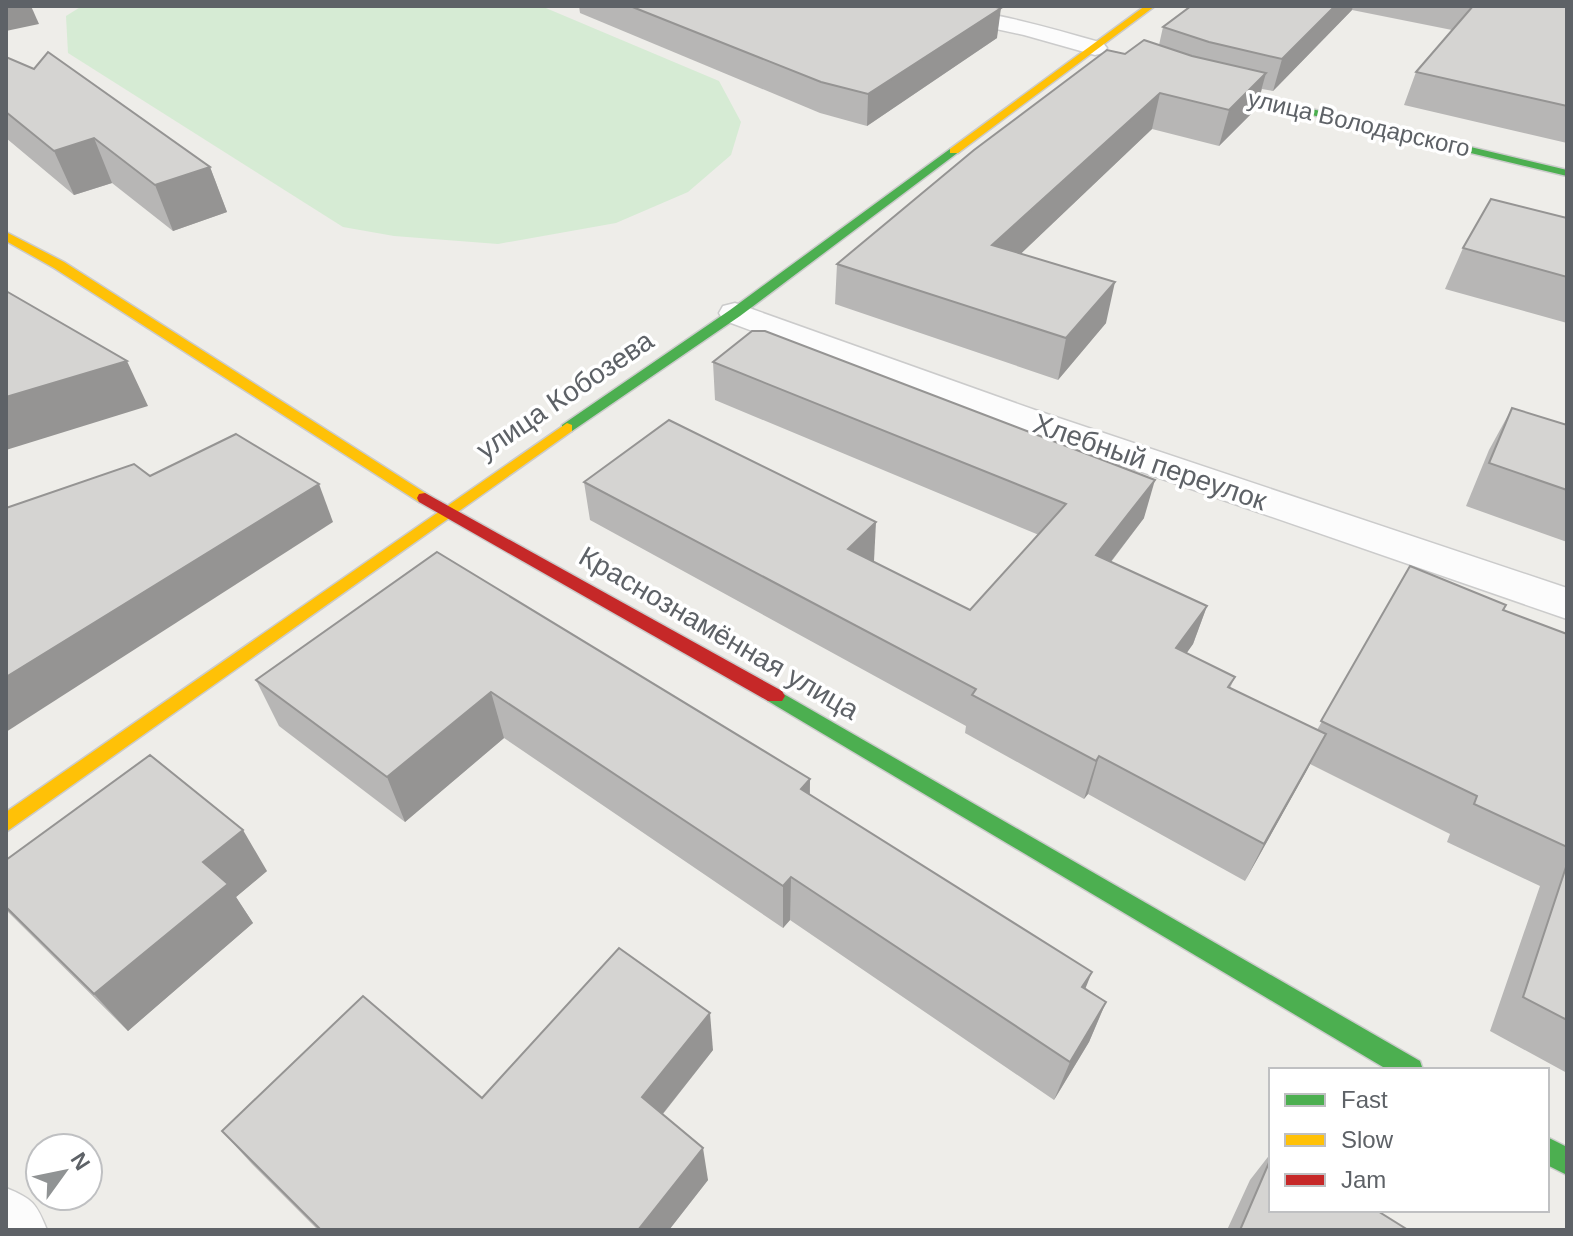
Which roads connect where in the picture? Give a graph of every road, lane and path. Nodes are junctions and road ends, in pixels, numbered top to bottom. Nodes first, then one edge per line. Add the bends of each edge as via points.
1 (921, 6) edge
2 (1151, 6) edge
3 (1095, 48) junction
4 (1120, 59) edge
5 (1181, 80) edge
6 (1567, 173) edge
7 (6, 236) edge
8 (735, 313) junction
9 (446, 511) junction
10 (1567, 604) edge
11 (6, 823) edge
12 (1408, 1068) edge
13 (1549, 1151) edge
14 (1567, 1162) edge
15 (6, 1221) edge
16 (14, 1230) edge

1 - 3 street
2 - 3 main road, улица Кобозева
3 - 4 main road
3 - 8 main road, улица Кобозева
5 - 6 main road, улица Володарского
7 - 9 main road, Краснознамённая улица
8 - 9 main road, улица Кобозева
8 - 10 street, Хлебный переулок via 1022,418
9 - 11 main road, улица Кобозева
9 - 12 main road, Краснознамённая улица via 724,666
13 - 14 main road
15 - 16 street

